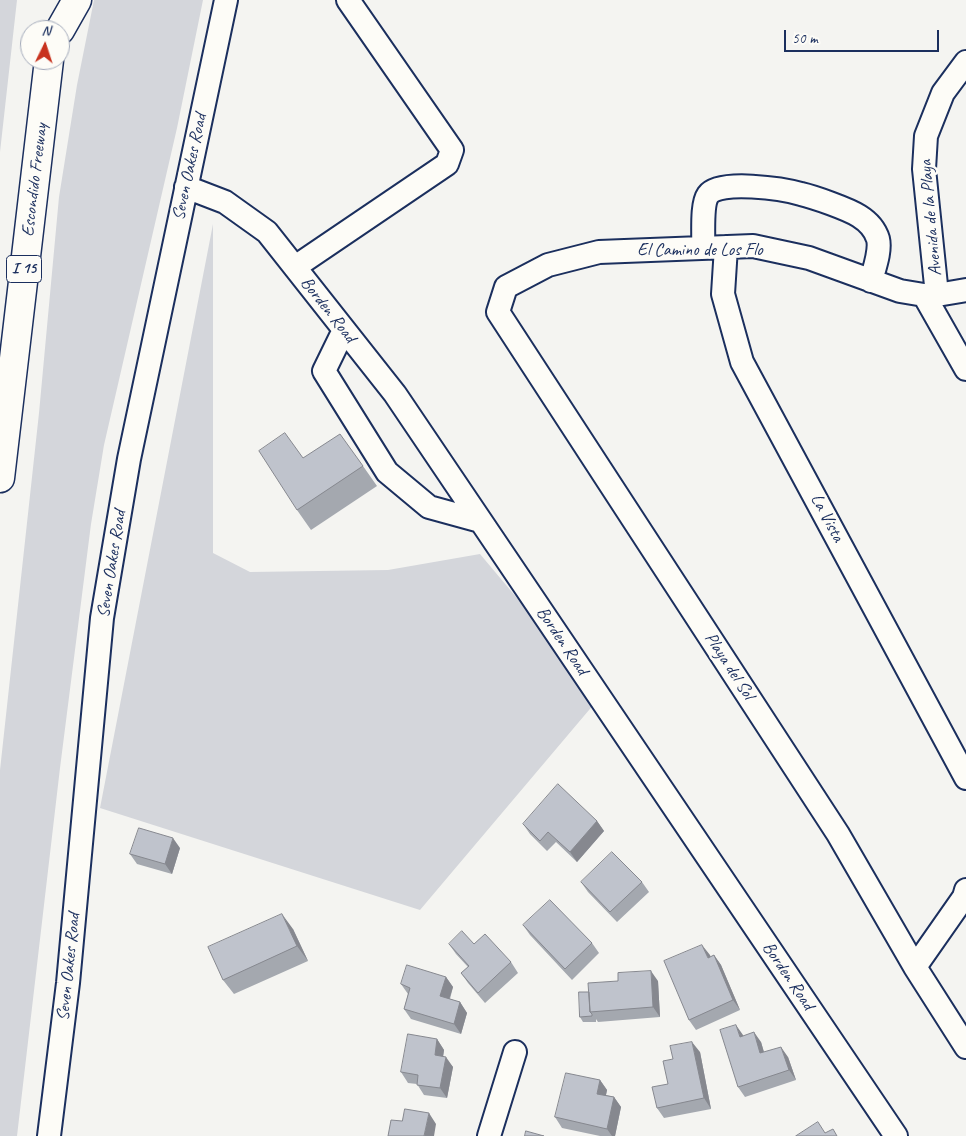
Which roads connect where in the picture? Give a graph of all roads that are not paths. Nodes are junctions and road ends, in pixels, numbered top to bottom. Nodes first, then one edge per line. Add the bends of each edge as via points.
1 (56, 0) edge
2 (77, 0) edge
3 (226, 0) edge
4 (348, 0) edge
5 (54, 20) edge
6 (66, 20) edge
7 (966, 62) edge
8 (48, 70) edge
9 (186, 187) junction
10 (726, 247) junction
11 (703, 248) junction
12 (294, 268) junction
13 (871, 281) junction
14 (506, 287) joint
15 (966, 290) edge
16 (931, 295) junction
17 (344, 330) junction
18 (966, 369) edge
19 (0, 478) edge
20 (480, 520) junction
21 (966, 778) edge
22 (966, 890) edge
23 (915, 967) junction
24 (966, 1047) edge
25 (515, 1052) dead end
26 (49, 1136) edge
27 (489, 1136) edge
28 (896, 1136) edge

1 - 5 highway
2 - 6 highway
3 - 9 street, Seven Oakes Road
4 - 12 street via 452,150 447,164
7 - 16 street, Avenida de la Playa via 943,93 926,136 924,169
8 - 19 highway, Escondido Freeway / I 15
9 - 12 street, Borden Road via 224,202 266,232
9 - 26 street, Seven Oakes Road via 129,459 102,618 68,983
10 - 11 street, El Camino de Los Flo
10 - 13 street, El Camino de Los Flo via 753,246 809,258
10 - 21 street, La Vista via 723,294 742,362
11 - 13 street via 705,204 713,190 738,186 802,194 857,215 870,225 878,240
11 - 14 street, El Camino de Los Flo via 600,252 548,265
12 - 17 street, Borden Road
13 - 16 street, El Camino de Los Flo via 900,291
14 - 23 street, Playa del Sol via 498,312 838,834
15 - 16 street, El Camino de Los Flo
16 - 18 street, Avenida de la Playa
17 - 20 street, Borden Road via 395,394
17 - 20 street via 324,371 387,472 429,507
20 - 28 street, Borden Road
22 - 23 street
23 - 24 street, Playa del Sol
25 - 27 street

